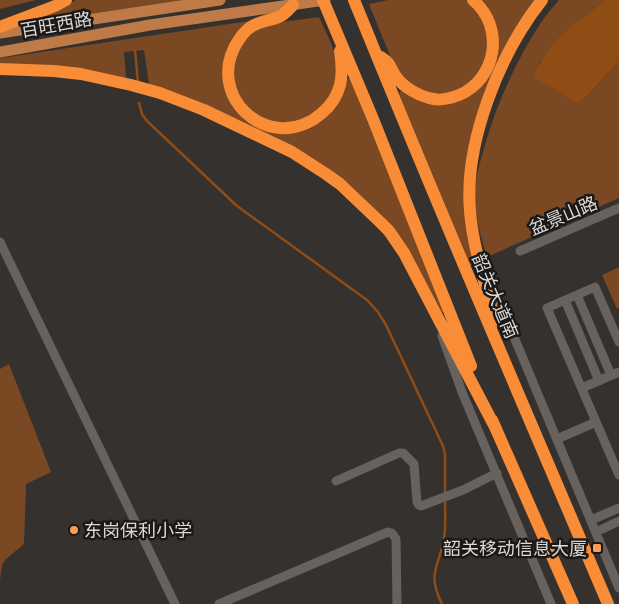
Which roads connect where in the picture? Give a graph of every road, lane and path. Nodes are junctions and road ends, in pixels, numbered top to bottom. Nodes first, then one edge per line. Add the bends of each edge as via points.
1 (66, 0) edge
2 (220, 0) edge
3 (324, 0) edge
4 (354, 0) edge
5 (473, 0) edge
6 (542, 0) edge
7 (294, 5) junction
8 (0, 27) edge
9 (0, 33) edge
10 (339, 38) junction
11 (0, 52) edge
12 (376, 54) junction
13 (0, 69) edge
14 (619, 208) edge
15 (474, 240) junction
16 (0, 242) edge
17 (520, 251) dead end
18 (577, 295) junction
19 (565, 300) junction
20 (434, 312) junction
21 (619, 342) edge
22 (507, 368) junction
23 (615, 374) edge
24 (599, 381) junction
25 (582, 388) junction
26 (596, 422) junction
27 (495, 427) junction
28 (557, 439) junction
29 (497, 473) junction
30 (619, 475) edge
31 (336, 481) dead end
32 (619, 508) edge
33 (591, 520) junction
34 (619, 521) edge
35 (596, 532) junction
36 (619, 588) edge
37 (175, 604) edge
38 (219, 604) edge
39 (397, 604) edge
40 (552, 604) edge
41 (573, 604) edge
42 (608, 604) edge

1 - 8 highway
2 - 9 main road, 百旺西路
3 - 7 main road, 百旺西路
3 - 10 highway
4 - 12 highway, 韶关大道南
5 - 12 highway via 491,26 493,54 483,76 465,92 441,100 421,95 404,85 388,62
6 - 15 highway via 522,27 498,73 480,125 470,176
7 - 10 highway via 281,17 250,26 232,51 228,78 235,100 246,113 268,126 287,128 307,124 325,111 336,97 342,77
7 - 11 main road, 百旺西路 via 150,25
10 - 27 highway
12 - 22 highway, 韶关大道南
13 - 20 highway via 81,74 160,93 292,152 340,184 389,231 411,264
14 - 17 street, 盆景山路
15 - 22 highway
15 - 28 street
16 - 37 street
18 - 19 street
18 - 21 street via 595,287
18 - 23 street
19 - 24 street
19 - 25 street via 547,308
20 - 27 highway
20 - 29 street via 462,392
22 - 42 highway, 韶关大道南
23 - 24 street
24 - 25 street
25 - 26 street
26 - 28 street
26 - 30 street
27 - 41 highway
28 - 33 street
29 - 31 street via 421,506 414,464 401,452
29 - 40 street
32 - 33 street
33 - 35 street
34 - 35 street
35 - 36 street
38 - 39 street via 388,532 396,539

